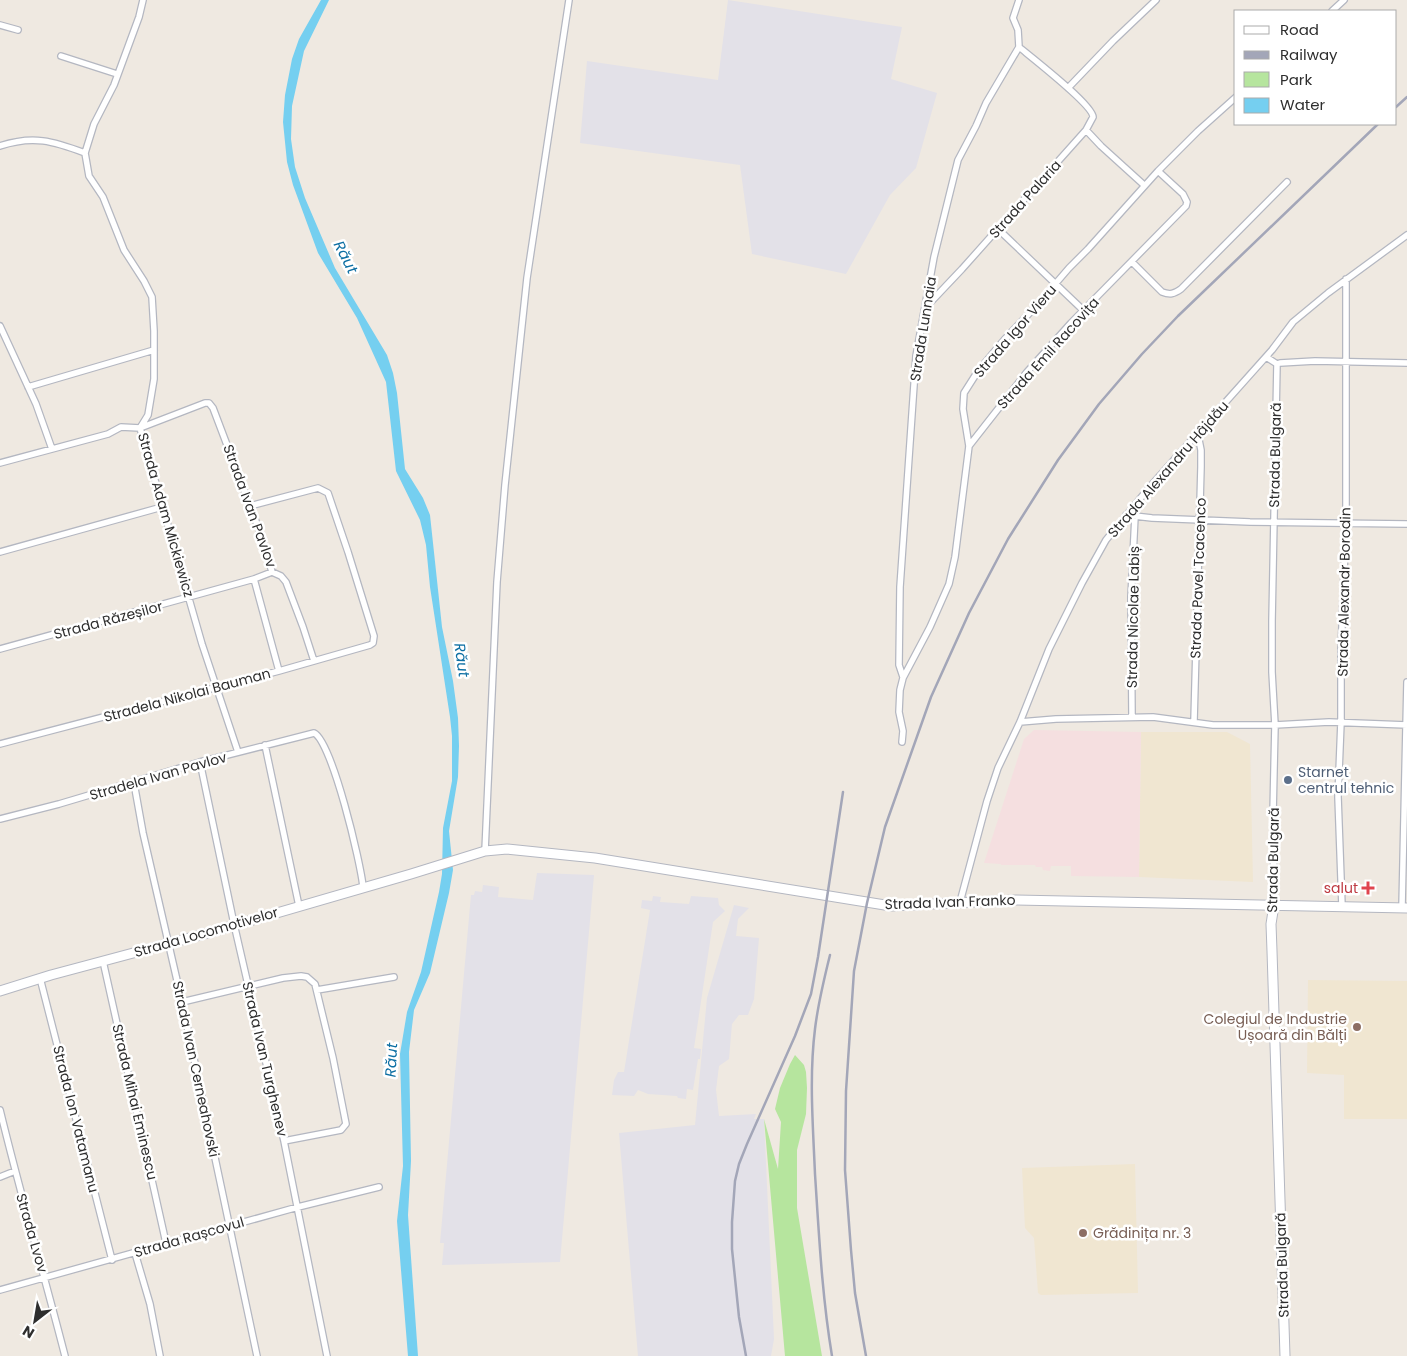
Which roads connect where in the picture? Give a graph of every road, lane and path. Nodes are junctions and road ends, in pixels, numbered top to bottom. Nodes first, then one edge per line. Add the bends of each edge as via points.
1 (143, 0) edge
2 (569, 0) edge
3 (1019, 0) edge
4 (1156, 0) edge
5 (1344, 0) edge
6 (1333, 10) edge
7 (0, 25) edge
8 (18, 30) dead end
9 (1019, 47) junction
10 (61, 56) dead end
11 (117, 74) junction
12 (1068, 88) junction
13 (1234, 99) edge
14 (1086, 130) junction
15 (0, 146) edge
16 (85, 153) junction
17 (1158, 171) junction
18 (1287, 182) dead end
19 (1144, 186) junction
20 (998, 229) junction
21 (1407, 235) edge
22 (1132, 262) junction
23 (1346, 279) junction
24 (1056, 284) junction
25 (926, 306) junction
26 (1083, 310) junction
27 (0, 326) edge
28 (154, 350) junction
29 (1266, 357) junction
30 (1347, 363) junction
31 (1407, 363) edge
32 (1277, 364) junction
33 (28, 387) junction
34 (140, 428) junction
35 (1198, 435) junction
36 (969, 446) junction
37 (52, 449) junction
38 (0, 463) edge
39 (250, 506) junction
40 (162, 507) junction
41 (1126, 515) junction
42 (1135, 516) junction
43 (1200, 519) junction
44 (1274, 522) junction
45 (1346, 522) junction
46 (1407, 524) edge
47 (0, 552) edge
48 (272, 572) junction
49 (254, 579) junction
50 (189, 597) junction
51 (0, 649) edge
52 (314, 661) junction
53 (279, 671) junction
54 (903, 678) junction
55 (1407, 682) edge
56 (216, 688) junction
57 (1132, 717) junction
58 (1194, 721) junction
59 (1020, 722) junction
60 (1342, 722) junction
61 (1275, 725) junction
62 (1407, 725) edge
63 (902, 742) dead end
64 (0, 744) edge
65 (265, 746) junction
66 (238, 752) junction
67 (200, 762) junction
68 (134, 783) junction
69 (0, 819) edge
70 (485, 851) junction
71 (411, 874) joint
72 (363, 887) junction
73 (960, 902) junction
74 (1274, 905) junction
75 (299, 906) junction
76 (1342, 906) junction
77 (1404, 907) edge
78 (234, 924) junction
79 (169, 943) junction
80 (103, 961) junction
81 (394, 977) dead end
82 (40, 978) junction
83 (248, 985) junction
84 (317, 990) junction
85 (0, 991) edge
86 (182, 1002) junction
87 (0, 1110) edge
88 (284, 1141) junction
89 (15, 1171) junction
90 (0, 1177) edge
91 (379, 1187) dead end
92 (298, 1207) junction
93 (230, 1226) junction
94 (166, 1243) junction
95 (135, 1253) junction
96 (112, 1260) junction
97 (45, 1278) junction
98 (0, 1290) edge
99 (65, 1356) edge
100 (160, 1356) edge
101 (257, 1356) edge
102 (327, 1356) edge
103 (1285, 1356) edge

1 - 11 street, Strada Adam Mickiewicz
2 - 70 street via 527,278 505,485 494,640
3 - 9 street via 1014,18
4 - 12 street
5 - 6 street
7 - 8 street
9 - 12 street
9 - 25 street, Strada Lunnaia via 958,160
10 - 11 street
11 - 16 street, Strada Adam Mickiewicz via 94,124
12 - 14 street via 1092,112 1093,117
13 - 17 street, Strada Igor Vieru
14 - 19 street
14 - 20 street, Strada Palaria
15 - 16 street via 35,140
16 - 28 street, Strada Adam Mickiewicz via 89,176 104,197 124,250 152,297
17 - 19 street, Strada Igor Vieru
17 - 22 street, Strada Emil Racovița via 1183,194 1187,202
18 - 22 street via 1174,294 1162,292
19 - 24 street, Strada Igor Vieru
20 - 24 street
20 - 25 street, Strada Palaria
21 - 23 street, Strada Alexandru Hâjdău
22 - 26 street, Strada Emil Racovița
23 - 29 street, Strada Alexandru Hâjdău via 1293,322
23 - 30 street, Strada Alexandr Borodin
24 - 26 street
24 - 36 street, Strada Igor Vieru via 978,371 964,394
25 - 54 street, Strada Lunnaia via 916,356 900,587 899,665
26 - 36 street, Strada Emil Racovița via 1027,372
27 - 33 street
28 - 33 street
28 - 34 street, Strada Adam Mickiewicz via 150,406 146,421
29 - 32 street
29 - 35 street, Strada Alexandru Hâjdău
30 - 31 street
30 - 32 street
30 - 45 street, Strada Alexandr Borodin
32 - 44 street, Strada Bulgară
33 - 37 street
34 - 37 street via 121,427 108,434
34 - 39 street, Strada Ivan Pavlov via 209,403
34 - 40 street, Strada Adam Mickiewicz
35 - 41 street, Strada Alexandru Hâjdău
35 - 43 street, Strada Pavel Tcacenco via 1202,460
36 - 54 street, Strada Igor Vieru via 949,584
37 - 38 street
39 - 48 street, Strada Ivan Pavlov
39 - 52 street, Stradela Nikolai Bauman via 318,488 328,493 374,636 370,645
40 - 47 street
40 - 50 street, Strada Adam Mickiewicz
41 - 42 street
41 - 59 street, Strada Alexandru Hâjdău via 1106,540 1082,583 1038,675
42 - 43 street
42 - 57 street, Strada Nicolae Labiș
43 - 44 street
43 - 58 street, Strada Pavel Tcacenco
44 - 45 street
44 - 61 street, Strada Bulgară via 1272,672
45 - 46 street
45 - 60 street, Strada Alexandr Borodin
48 - 49 street, Strada Răzeșilor
48 - 52 street, Strada Ivan Pavlov via 286,582
49 - 50 street, Strada Răzeșilor
49 - 53 street, Strada Ivan Pavlov
50 - 51 street, Strada Răzeșilor
50 - 56 street, Strada Adam Mickiewicz
52 - 53 street, Stradela Nikolai Bauman
53 - 56 street, Stradela Nikolai Bauman
54 - 63 street, Strada Igor Vieru via 899,712
55 - 62 street
56 - 64 street, Stradela Nikolai Bauman
56 - 66 street, Strada Adam Mickiewicz
57 - 58 street
57 - 59 street
58 - 61 street via 1213,725
59 - 73 street, Strada Alexandru Hâjdău via 998,768
60 - 61 street
60 - 62 street
60 - 76 street, Strada Alexandr Borodin via 1338,797
61 - 74 street, Strada Bulgară
62 - 77 street
65 - 66 street, Stradela Ivan Pavlov
65 - 72 street, Stradela Ivan Pavlov via 316,733 319,736 342,795
65 - 75 street
66 - 67 street, Stradela Ivan Pavlov
67 - 68 street, Stradela Ivan Pavlov
67 - 78 street, Strada Ivan Turghenev
68 - 69 street, Stradela Ivan Pavlov
68 - 79 street, Strada Ivan Cerneahovski
70 - 71 main road, Strada Ivan Franko
70 - 73 main road, Strada Ivan Franko via 525,850 594,858 891,906
71 - 72 main road, Strada Locomotivelor
72 - 75 main road, Strada Locomotivelor
73 - 74 main road, Strada Ivan Franko via 1016,900
74 - 76 main road, Strada Ivan Franko
74 - 103 main road, Strada Bulgară via 1271,924
75 - 78 main road, Strada Locomotivelor
76 - 77 main road, Strada Ivan Franko
78 - 79 main road, Strada Locomotivelor
78 - 83 street, Strada Ivan Turghenev
79 - 80 main road, Strada Locomotivelor
79 - 86 street, Strada Ivan Cerneahovski
80 - 82 main road, Strada Locomotivelor
80 - 94 street, Strada Mihai Eminescu
81 - 84 street
82 - 85 main road, Strada Locomotivelor
82 - 96 street, Strada Ion Vatamanu
83 - 84 street via 301,976 312,980
83 - 86 street
83 - 88 street, Strada Ivan Turghenev
84 - 88 street via 346,1124 341,1130
86 - 93 street, Strada Ivan Cerneahovski
87 - 89 street, Strada Lvov
88 - 92 street, Strada Ivan Turghenev
89 - 90 street
89 - 97 street, Strada Lvov
91 - 92 street, Strada Rașcovul
92 - 93 street, Strada Rașcovul
92 - 102 street, Strada Ivan Turghenev
93 - 94 street, Strada Rașcovul
93 - 101 street, Strada Ivan Cerneahovski
94 - 95 street, Strada Rașcovul
95 - 96 street, Strada Rașcovul
95 - 100 street via 150,1304
96 - 97 street, Strada Rașcovul
97 - 98 street, Strada Rașcovul
97 - 99 street, Strada Lvov

